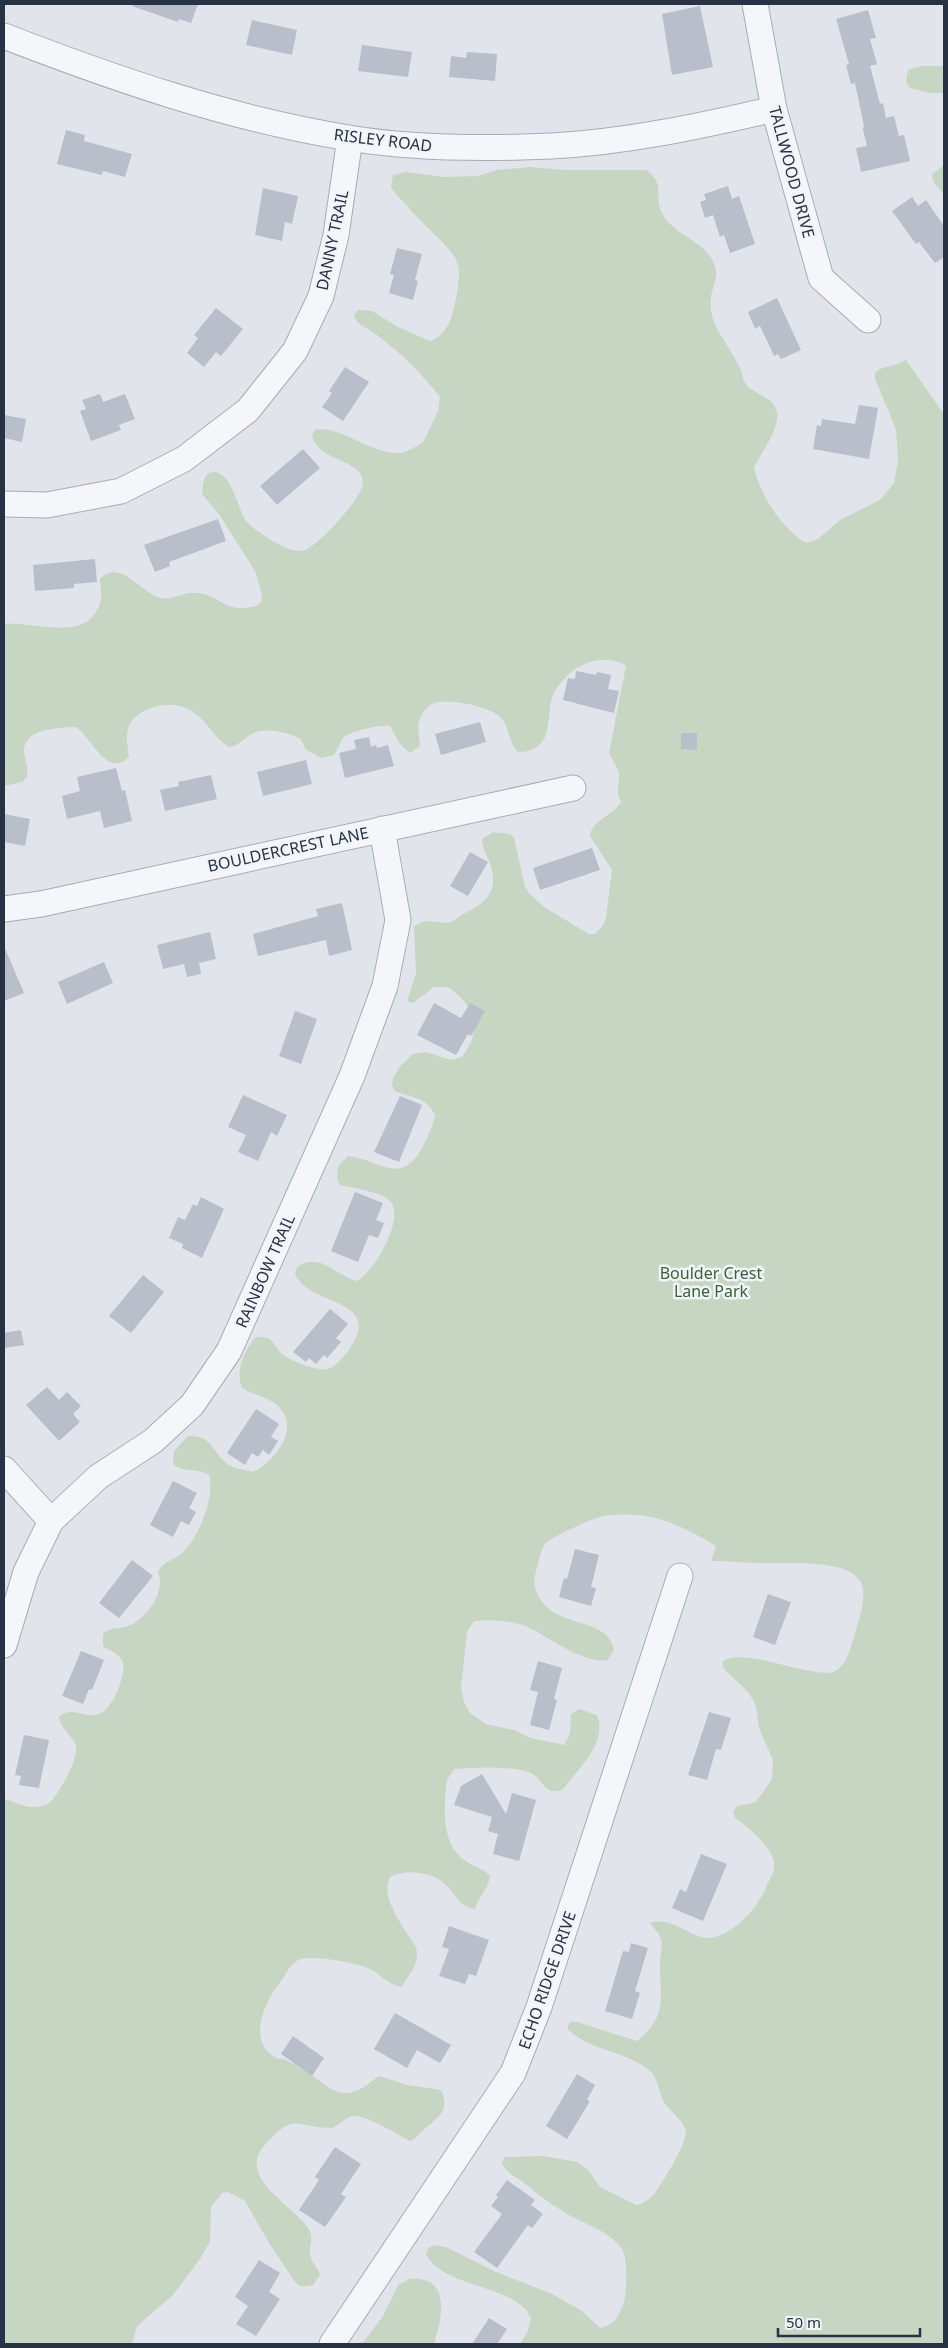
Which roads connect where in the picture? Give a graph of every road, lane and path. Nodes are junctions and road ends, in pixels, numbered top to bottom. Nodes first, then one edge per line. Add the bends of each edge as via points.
1 (755, 4) edge
2 (4, 36) edge
3 (774, 109) junction
4 (350, 138) junction
5 (868, 320) dead end
6 (4, 504) edge
7 (573, 788) dead end
8 (382, 828) junction
9 (4, 909) edge
10 (4, 1469) edge
11 (51, 1521) junction
12 (680, 1576) dead end
13 (4, 1646) edge
14 (332, 2344) edge

1 - 3 street, TALLWOOD DRIVE
2 - 4 street, RISLEY ROAD via 218,110
3 - 4 street, RISLEY ROAD via 670,132 552,146 435,147
3 - 5 street, TALLWOOD DRIVE via 821,278
4 - 6 street, DANNY TRAIL via 336,236 321,296 295,351 248,410 184,459 120,491 48,505
7 - 8 street, BOULDERCREST LANE
8 - 9 street, BOULDERCREST LANE via 41,904
8 - 11 street, RAINBOW TRAIL via 398,920 385,986 352,1076 229,1351 192,1405 153,1441 98,1477
10 - 11 street
11 - 13 street, RAINBOW TRAIL via 26,1572
12 - 14 street, ECHO RIDGE DRIVE via 539,2007 513,2073

